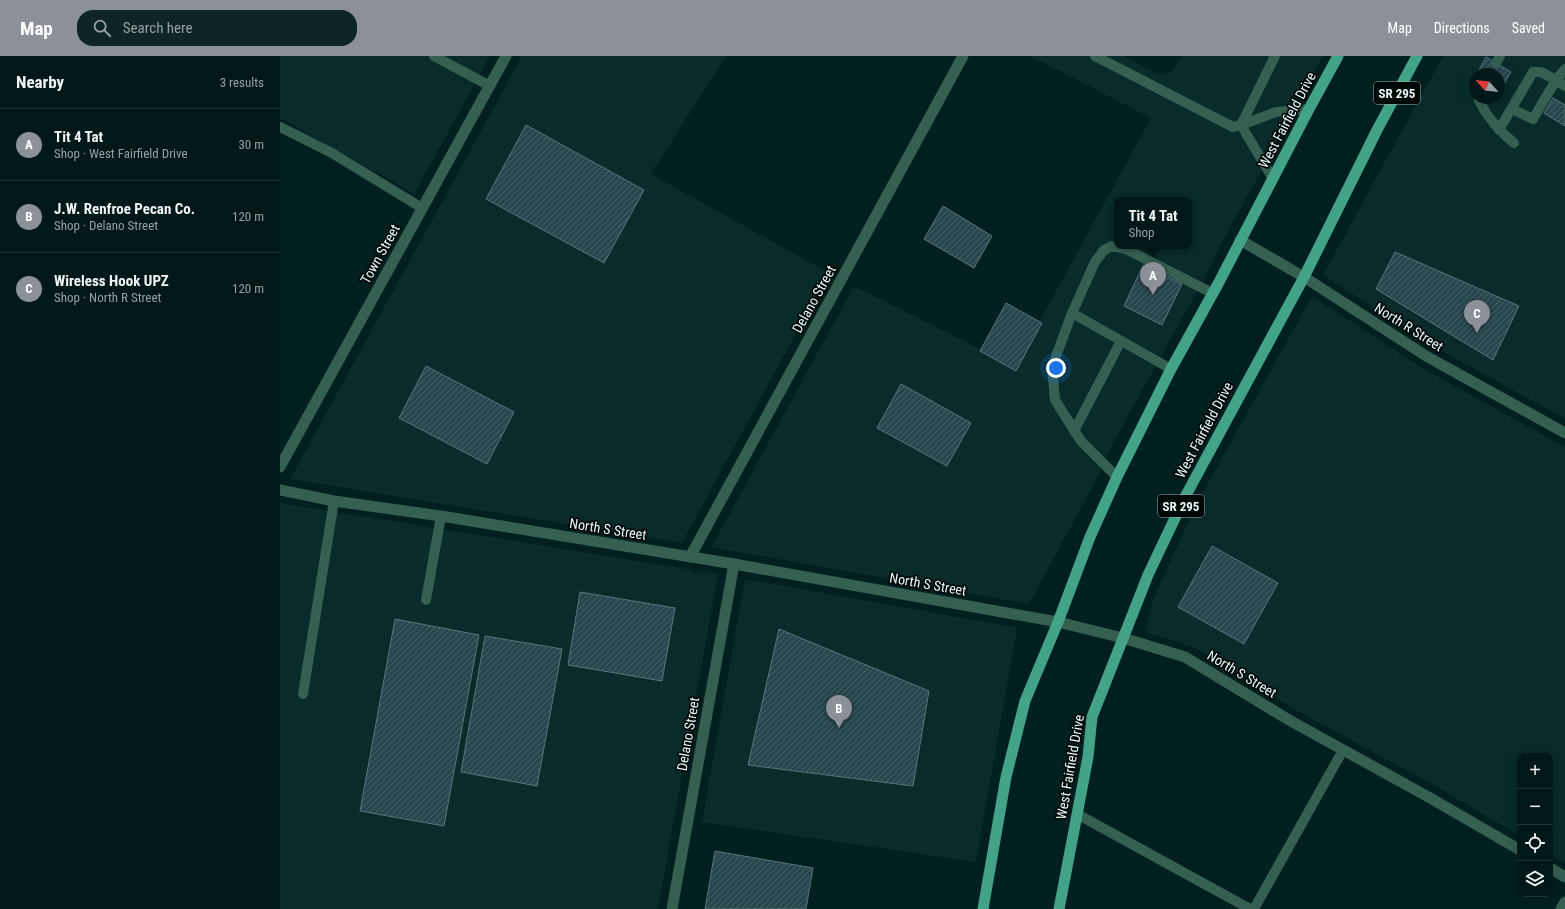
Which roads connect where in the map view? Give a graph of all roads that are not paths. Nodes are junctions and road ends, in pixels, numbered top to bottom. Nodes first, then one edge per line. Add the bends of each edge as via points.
1 (434, 56) edge
2 (506, 56) edge
3 (963, 56) edge
4 (1095, 56) edge
5 (1275, 56) edge
6 (1338, 56) edge
7 (1417, 56) edge
8 (1565, 69) edge
9 (1556, 80) junction
10 (490, 86) junction
11 (1565, 86) edge
12 (1480, 104) edge
13 (1309, 109) junction
14 (1512, 109) junction
15 (1241, 124) junction
16 (280, 127) edge
17 (1499, 130) junction
18 (1514, 143) dead end
19 (1273, 179) junction
20 (422, 208) junction
21 (1240, 240) junction
22 (1114, 246) edge
23 (1124, 249) edge
24 (1304, 277) junction
25 (1212, 293) junction
26 (1072, 313) junction
27 (1121, 341) junction
28 (1171, 368) junction
29 (1074, 431) junction
30 (1565, 433) edge
31 (280, 467) edge
32 (1117, 477) junction
33 (280, 490) edge
34 (334, 501) junction
35 (441, 516) junction
36 (690, 557) junction
37 (734, 564) junction
38 (426, 600) dead end
39 (1058, 622) junction
40 (1123, 638) junction
41 (303, 694) dead end
42 (1344, 750) junction
43 (1077, 814) junction
44 (1517, 848) edge
45 (1553, 870) edge
46 (1565, 877) edge
47 (1565, 902) edge
48 (672, 909) edge
49 (983, 909) edge
50 (1059, 909) edge
51 (1250, 909) edge
52 (1254, 909) edge
53 (1561, 909) edge

1 - 10 lane
2 - 10 street, Town Street
3 - 36 street, Delano Street
4 - 15 lane via 1233,127
5 - 15 lane
6 - 13 main road, West Fairfield Drive
7 - 24 main road, West Fairfield Drive / SR 295
8 - 9 lane
9 - 11 lane
9 - 14 lane via 1540,72 1533,72
9 - 14 lane via 1532,120
10 - 20 street, Town Street
12 - 17 lane
13 - 15 lane via 1276,112
13 - 19 main road, West Fairfield Drive
14 - 17 lane
15 - 19 lane
16 - 20 lane via 332,153
17 - 18 lane
19 - 21 main road, West Fairfield Drive
20 - 31 street, Town Street
21 - 24 street, North R Street
21 - 25 main road, West Fairfield Drive
22 - 26 lane via 1104,250 1095,262
23 - 25 lane
24 - 30 street, North R Street via 1426,356
24 - 40 main road, West Fairfield Drive / SR 295 via 1185,497 1148,575
25 - 28 main road, West Fairfield Drive
26 - 27 lane
26 - 29 lane via 1052,367 1055,400
27 - 28 lane
27 - 29 lane
28 - 32 main road, West Fairfield Drive
29 - 32 lane via 1080,442
32 - 39 main road, West Fairfield Drive via 1090,537
33 - 34 street, North S Street
34 - 35 street, North S Street
34 - 41 lane
35 - 36 street, North S Street
35 - 38 lane
36 - 37 street, North S Street
37 - 39 street, North S Street
37 - 48 street, Delano Street
39 - 40 street, North S Street
39 - 49 main road, West Fairfield Drive via 1025,701 1006,777
40 - 42 street, North S Street via 1185,657
40 - 43 main road, West Fairfield Drive / SR 295 via 1092,717 1088,758
42 - 44 street, North S Street
42 - 52 lane
43 - 50 main road, West Fairfield Drive / SR 295
43 - 51 lane
45 - 46 street
47 - 53 street

